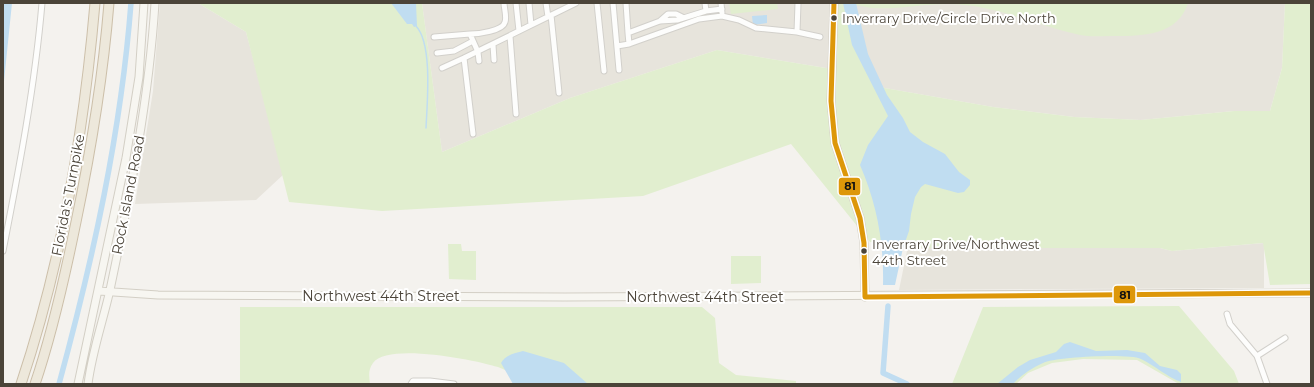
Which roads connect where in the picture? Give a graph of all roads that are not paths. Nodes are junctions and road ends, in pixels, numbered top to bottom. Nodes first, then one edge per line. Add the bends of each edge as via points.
1 (42, 3) edge
2 (95, 3) edge
3 (109, 3) edge
4 (144, 3) edge
5 (155, 3) edge
6 (504, 3) edge
7 (516, 3) edge
8 (529, 3) edge
9 (546, 3) edge
10 (576, 3) edge
11 (597, 3) edge
12 (613, 3) edge
13 (626, 3) edge
14 (705, 3) edge
15 (721, 3) edge
16 (798, 3) edge
17 (834, 3) edge
18 (722, 9) junction
19 (706, 11) junction
20 (550, 16) junction
21 (722, 16) junction
22 (531, 25) junction
23 (519, 31) junction
24 (797, 32) junction
25 (628, 33) junction
26 (470, 34) junction
27 (510, 36) junction
28 (434, 37) dead end
29 (820, 37) dead end
30 (473, 41) junction
31 (629, 44) junction
32 (493, 45) junction
33 (617, 46) junction
34 (478, 52) junction
35 (437, 53) dead end
36 (464, 58) junction
37 (494, 60) dead end
38 (479, 61) dead end
39 (442, 68) dead end
40 (619, 70) dead end
41 (604, 71) dead end
42 (559, 93) dead end
43 (516, 114) dead end
44 (473, 134) dead end
45 (3, 251) edge
46 (98, 291) junction
47 (110, 292) junction
48 (1311, 293) edge
49 (865, 297) junction
50 (1227, 314) dead end
51 (1285, 338) dead end
52 (1257, 356) junction
53 (80, 374) junction
54 (89, 375) junction
55 (21, 384) edge
56 (35, 384) edge
57 (78, 384) edge
58 (88, 384) edge
59 (411, 384) edge
60 (454, 384) edge
61 (1267, 384) edge

1 - 45 street via 22,153
2 - 55 highway, Florida's Turnpike via 78,146 56,258
3 - 56 highway, Florida's Turnpike via 91,147 68,262
4 - 46 street, Rock Island Road via 139,77 126,158
5 - 47 street, Rock Island Road via 148,86
6 - 26 street via 503,26 482,34
7 - 23 street
8 - 22 street
9 - 20 street
10 - 20 street
11 - 41 street
12 - 33 street
13 - 25 street
14 - 19 street
15 - 18 street
16 - 24 street
17 - 49 street via 831,101 835,143 860,218 864,243
18 - 19 street
18 - 21 street
19 - 25 street via 684,18 668,14 660,21
20 - 22 street
20 - 42 street
21 - 24 street via 756,28
21 - 31 street via 699,19
22 - 23 street
23 - 27 street
24 - 29 street
25 - 31 street
26 - 28 street
26 - 30 street
27 - 32 street
27 - 43 street
30 - 34 street
30 - 35 street via 454,52
31 - 33 street
32 - 34 street
32 - 37 street
33 - 40 street
34 - 36 street
34 - 38 street
36 - 39 street
36 - 44 street
46 - 47 street, Northwest 44th Street
46 - 53 street, Rock Island Road
47 - 49 street, Northwest 44th Street via 198,295
47 - 54 street, Rock Island Road
48 - 49 street, Northwest 44th Street
50 - 52 street via 1230,324
51 - 52 street
52 - 61 street
53 - 54 street
53 - 57 street, Rock Island Road
54 - 58 street, Rock Island Road
59 - 60 street via 413,381 430,381

